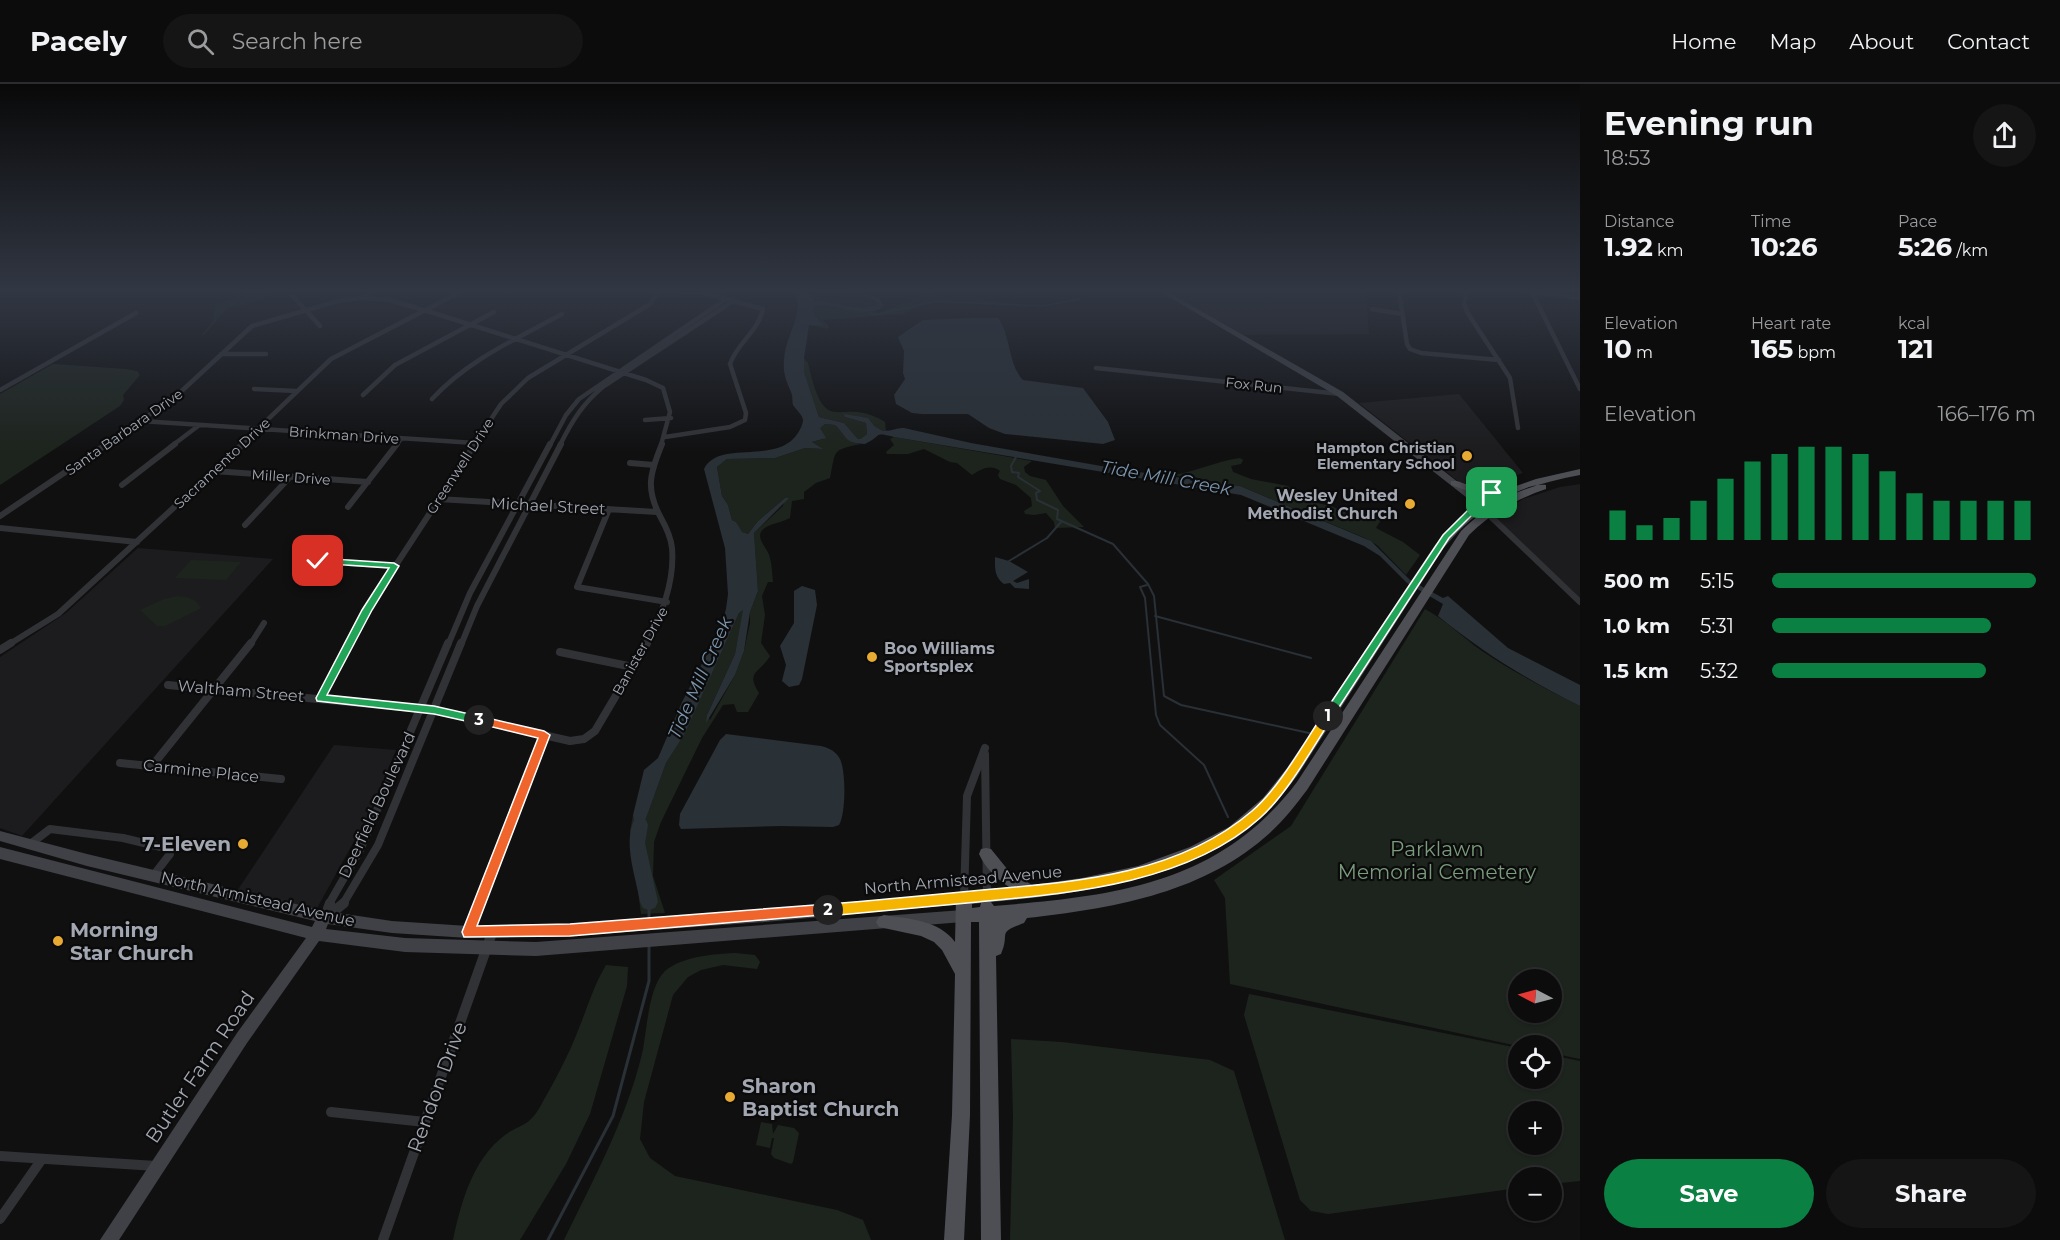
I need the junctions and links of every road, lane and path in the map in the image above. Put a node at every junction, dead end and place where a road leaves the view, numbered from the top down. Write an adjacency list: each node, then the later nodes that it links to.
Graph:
1 (80, 345): 24 (street)
2 (231, 345): 15 (street, Santa Barbara Drive)
3 (355, 345): 25 (street, Sacramento Drive)
4 (432, 345): 27 (street)
5 (506, 345): 28 (street)
6 (535, 345): 17 (street)
7 (582, 345): 17 (street, Greenwell Drive)
8 (658, 345): 20 (street, Deerfield Boulevard)
9 (665, 345): 21 (street, Deerfield Boulevard)
10 (741, 345): 35 (street)
11 (1255, 345): 26 (main road)
12 (1409, 345): 18 (street)
13 (1489, 345): 18 (street)
14 (1558, 345): 22 (street)
15 (221, 354): 16 (street); 31 (street, Santa Barbara Drive)
16 (266, 354)
17 (566, 355): 20 (street); 37 (street, Greenwell Drive)
18 (1499, 360): 33 (street)
19 (1096, 368): 26 (street, Fox Run)
20 (617, 371): 21 (street); 49 (street, Deerfield Boulevard)
21 (624, 373): 29 (street); 50 (street, Deerfield Boulevard)
22 (1580, 388)
23 (254, 389): 25 (street)
24 (0, 390)
25 (296, 392): 34 (street, Sacramento Drive)
26 (1340, 394): 45 (main road)
27 (363, 395)
28 (432, 399)
29 (671, 418): 30 (street); 35 (street, Banister Drive)
30 (645, 420)
31 (141, 421): 32 (street, Brinkman Drive); 55 (street, Santa Barbara Drive)
32 (199, 425): 34 (street, Brinkman Drive); 46 (street)
33 (1518, 428)
34 (259, 429): 36 (street, Brinkman Drive); 40 (street, Sacramento Drive)
35 (665, 437): 39 (street, Banister Drive)
36 (401, 439): 37 (street, Brinkman Drive); 44 (street)
37 (475, 443): 48 (street, Greenwell Drive)
38 (630, 463): 39 (street)
39 (654, 465): 54 (street, Banister Drive)
40 (213, 471): 42 (street, Miller Drive); 58 (street, Sacramento Drive)
41 (1580, 472): 47 (main road, North Armistead Avenue)
42 (290, 477): 44 (street, Miller Drive); 56 (street)
43 (1580, 479): 53 (main road, North Armistead Avenue)
44 (368, 482): 51 (street)
45 (1454, 483): 47 (main road); 53 (main road)
46 (123, 485)
47 (1504, 492): 53 (main road, North Armistead Avenue)
48 (438, 499): 49 (street, Michael Street); 60 (street, Greenwell Drive)
49 (518, 504): 50 (street, Michael Street); 71 (street, Deerfield Boulevard)
50 (530, 504): 52 (street, Michael Street); 72 (street, Deerfield Boulevard)
51 (348, 507)
52 (609, 509): 54 (street, Michael Street); 62 (street)
53 (1484, 509): 61 (main road, North Armistead Avenue); 63 (street)
54 (657, 512): 62 (street, Banister Drive)
55 (0, 516)
56 (245, 525)
57 (0, 528): 58 (street)
58 (137, 542): 65 (street, Sacramento Drive)
59 (318, 561): 60 (street)
60 (394, 566): 70 (street, Greenwell Drive)
61 (1420, 589): 83 (main road, North Armistead Avenue); 86 (main road, North Armistead Avenue)
62 (667, 602): 67 (street, Banister Drive)
63 (1580, 602)
64 (264, 623): 69 (street)
65 (0, 650)
66 (560, 652): 67 (street)
67 (633, 667): 73 (street, Banister Drive)
68 (168, 685): 69 (street, Waltham Street)
69 (216, 689): 70 (street, Waltham Street); 76 (street)
70 (321, 698): 71 (street, Waltham Street)
71 (421, 708): 72 (street, Waltham Street); 89 (street, Deerfield Boulevard)
72 (434, 710): 74 (street, Waltham Street); 89 (street, Deerfield Boulevard)
73 (595, 731): 74 (street, Waltham Street)
74 (544, 735): 91 (street)
75 (120, 763): 76 (street, Carmine Place)
76 (152, 766): 77 (street, Carmine Place)
77 (281, 779)
78 (0, 836): 79 (main road, North Armistead Avenue)
79 (29, 845): 82 (main road, North Armistead Avenue); 82 (street)
80 (0, 854): 92 (main road, North Armistead Avenue)
81 (986, 854): 83 (main road); 84 (street); 85 (street)
82 (153, 876): 89 (main road, North Armistead Avenue)
83 (1030, 892): 84 (main road, North Armistead Avenue)
84 (987, 896): 85 (main road, North Armistead Avenue); 87 (main road)
85 (964, 898): 88 (main road); 93 (main road, North Armistead Avenue)
86 (1050, 909): 87 (main road, North Armistead Avenue); 97 (main road)
87 (988, 914): 88 (main road, North Armistead Avenue); 97 (main road)
88 (963, 916): 90 (main road, North Armistead Avenue); 96 (main road)
89 (326, 917): 91 (main road, North Armistead Avenue); 92 (main road, Butler Farm Road)
90 (884, 922): 95 (main road, North Armistead Avenue); 96 (main road)
91 (468, 932): 93 (main road, North Armistead Avenue); 94 (street)
92 (316, 933): 94 (main road, North Armistead Avenue); 102 (main road, Butler Farm Road)
93 (492, 933): 95 (street, Rendon Drive)
94 (463, 948): 95 (main road, North Armistead Avenue)
95 (486, 949): 99 (street, Rendon Drive)
96 (963, 978): 106 (main road)
97 (991, 1085): 107 (main road)
98 (331, 1112): 99 (street)
99 (425, 1122): 105 (street, Rendon Drive)
100 (0, 1156): 101 (street)
101 (42, 1159): 102 (street); 103 (street)
102 (159, 1166): 104 (main road, Butler Farm Road)
103 (0, 1219)
104 (109, 1240)
105 (383, 1240)
106 (954, 1240)
107 (992, 1240)

